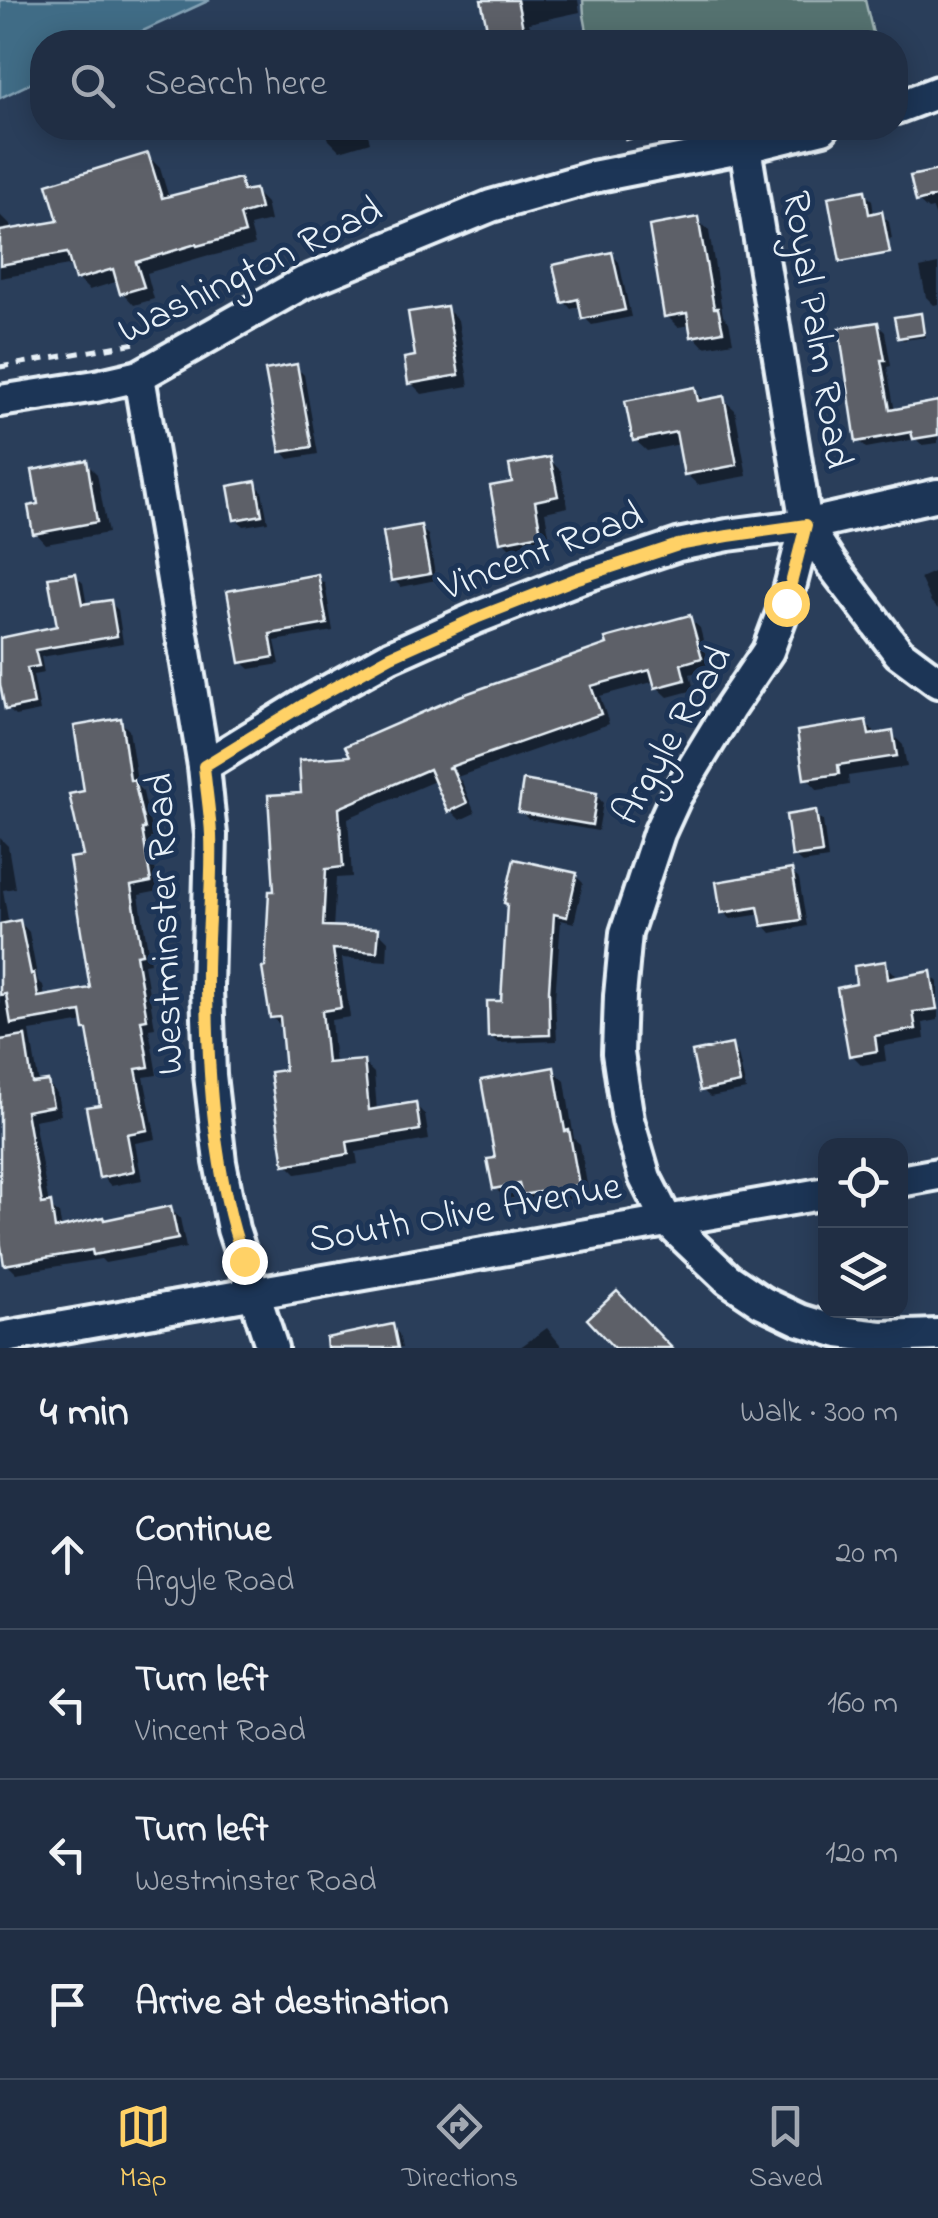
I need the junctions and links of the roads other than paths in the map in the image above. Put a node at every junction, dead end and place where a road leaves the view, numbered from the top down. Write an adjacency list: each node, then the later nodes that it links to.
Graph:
1 (938, 92): 2 (street)
2 (908, 103)
3 (774, 140): 4 (street, Washington Road)
4 (745, 147): 5 (street, Washington Road); 8 (street, Royal Palm Road)
5 (139, 376): 6 (street, Washington Road); 10 (street, Westminster Road)
6 (0, 402)
7 (938, 496): 8 (street, Vincent Road)
8 (806, 525): 9 (street); 10 (street, Vincent Road); 14 (street, Argyle Road)
9 (938, 682)
10 (204, 766): 15 (street, Westminster Road)
11 (938, 1174): 12 (street)
12 (908, 1179)
13 (818, 1195): 14 (street, South Olive Avenue)
14 (666, 1220): 15 (street, South Olive Avenue); 16 (street)
15 (254, 1292): 17 (street, South Olive Avenue); 18 (street, Westminster Road)
16 (938, 1335)
17 (0, 1338)
18 (272, 1348)

